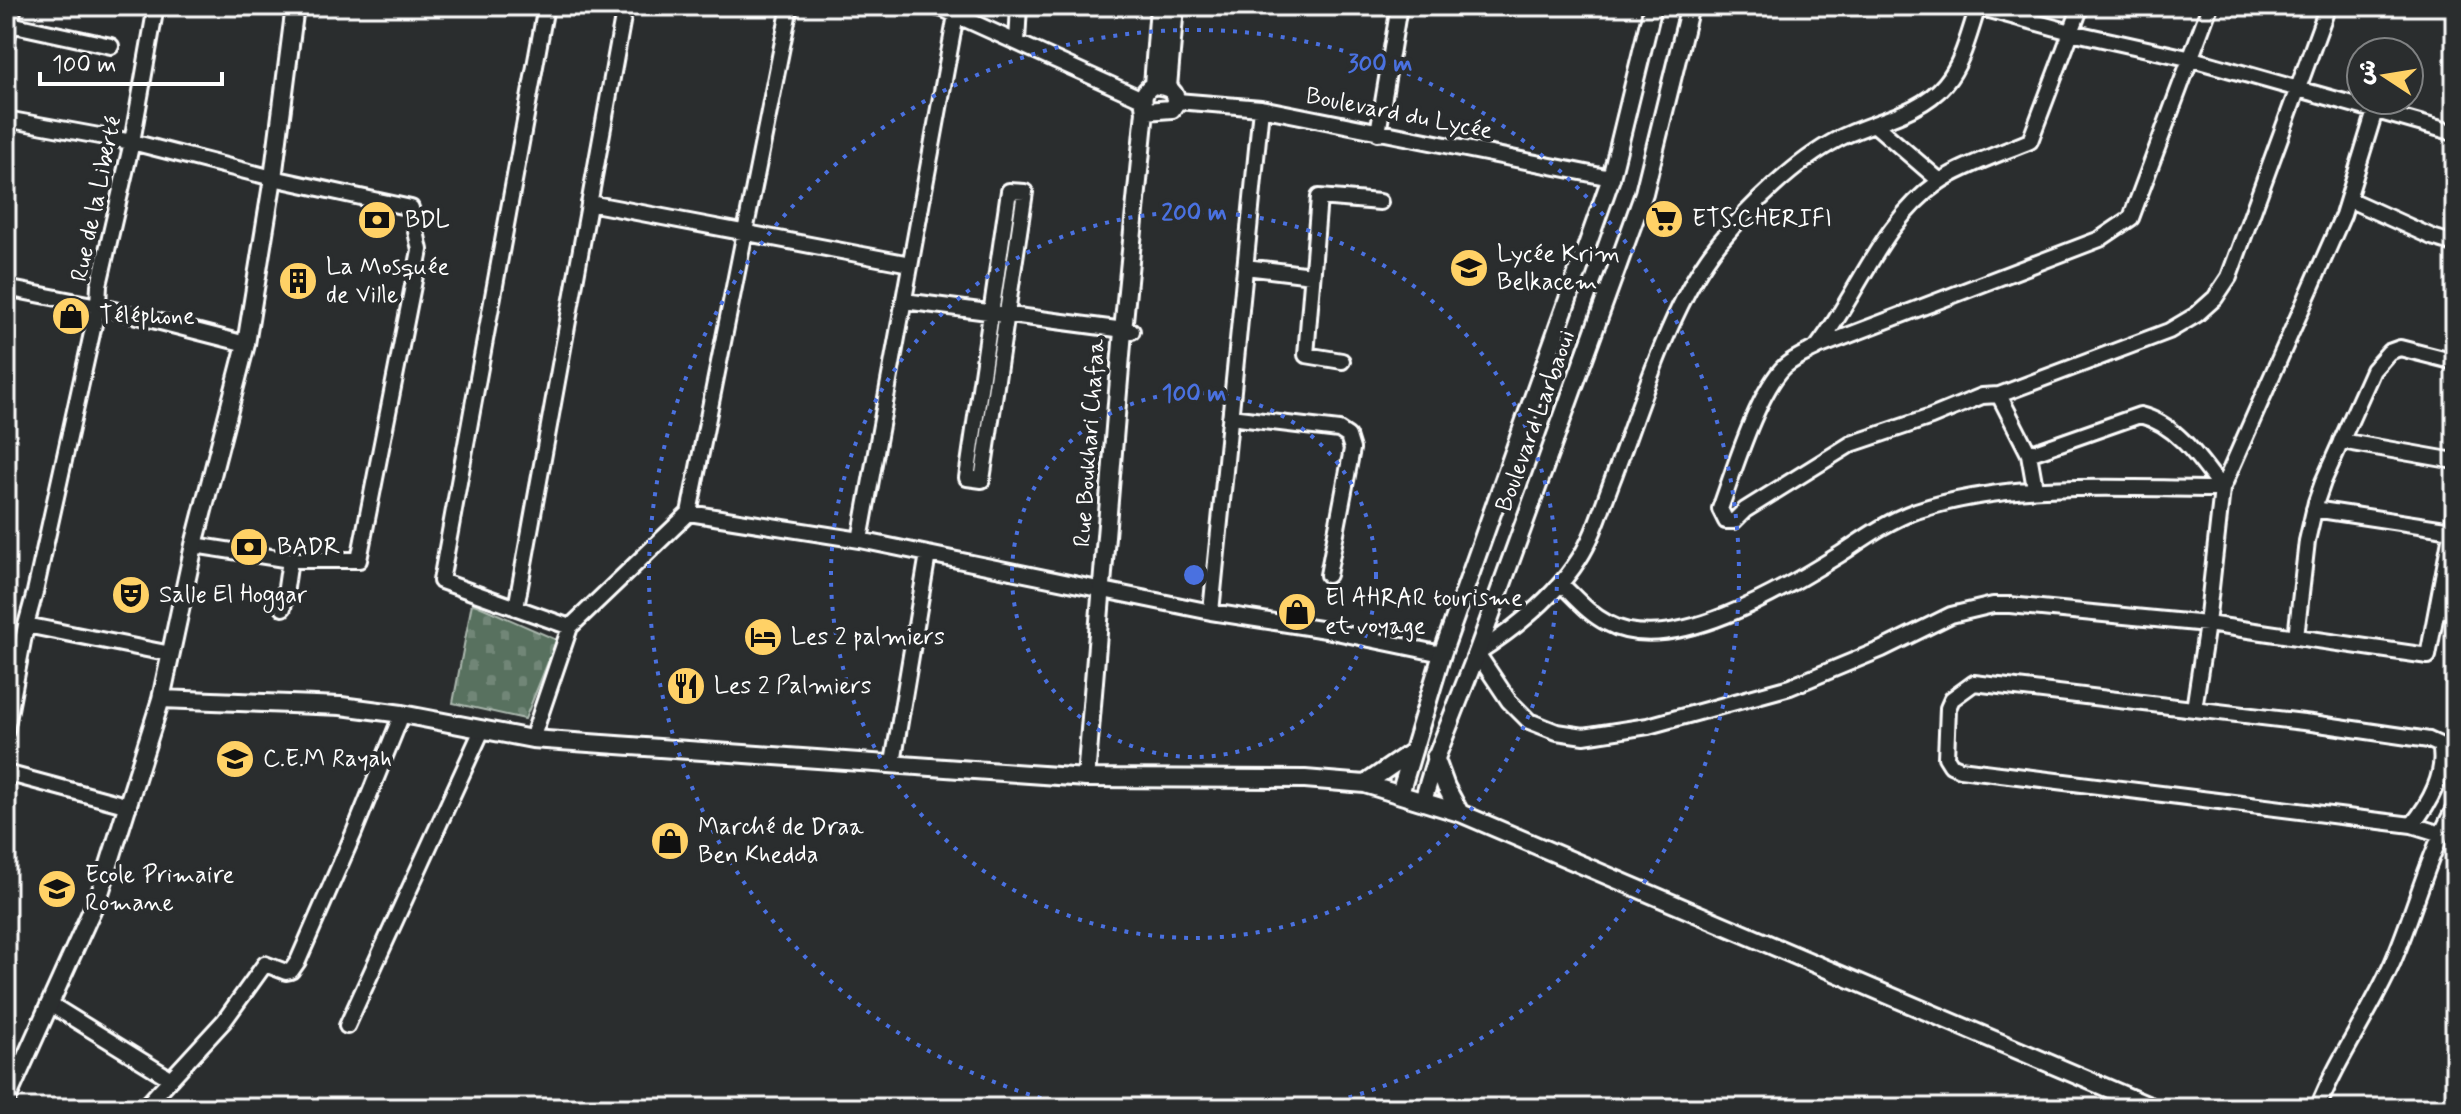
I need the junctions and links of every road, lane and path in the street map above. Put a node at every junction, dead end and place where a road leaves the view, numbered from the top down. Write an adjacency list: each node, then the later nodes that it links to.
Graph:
1 (14, 6): 20 (street)
2 (156, 6): 36 (street, Rue de la Liberté)
3 (295, 6): 37 (main road)
4 (546, 6): 78 (street)
5 (625, 6): 42 (street)
6 (790, 6): 43 (street)
7 (931, 6): 19 (street, Boulevard du Lycée)
8 (1019, 6): 22 (street)
9 (1159, 6): 27 (main road, Rue Boukhari Chafaa)
10 (1175, 6): 27 (main road, Rue Boukhari Chafaa)
11 (1399, 6): 34 (street)
12 (1653, 6): 38 (main road, Boulevard Larbaoui)
13 (1690, 6): 87 (main road, Boulevard Larbaoui)
14 (1977, 6): 18 (street); 33 (street)
15 (2081, 6): 21 (street)
16 (2210, 6): 25 (street)
17 (2328, 6): 26 (street)
18 (2020, 12): 21 (street)
19 (956, 15): 22 (street, Boulevard du Lycée); 45 (street)
20 (10, 24): 23 (street); 24 (street)
21 (2071, 32): 25 (street); 39 (street)
22 (1017, 42): 27 (street, Boulevard du Lycée)
23 (6, 43)
24 (111, 46)
25 (2192, 59): 26 (street); 55 (street)
26 (2299, 88): 28 (street); 58 (street)
27 (1156, 99): 29 (street, Boulevard du Lycée); 53 (main road, Rue Boukhari Chafaa)
28 (2345, 102)
29 (1261, 108): 34 (street, Boulevard du Lycée); 46 (street)
30 (2373, 116): 40 (street)
31 (2393, 116): 35 (street)
32 (6, 119): 36 (street)
33 (1874, 124): 39 (street); 75 (street)
34 (1378, 133): 38 (street, Boulevard du Lycée)
35 (2455, 133)
36 (132, 142): 37 (street); 50 (street, Rue de la Liberté)
37 (273, 178): 54 (main road); 72 (street)
38 (1611, 178): 89 (main road, Boulevard Larbaoui)
39 (1940, 181): 55 (street)
40 (2348, 199): 44 (street); 64 (street)
41 (1380, 202): 47 (street)
42 (589, 203): 43 (street); 78 (street)
43 (745, 233): 45 (street); 66 (street)
44 (2455, 244)
45 (910, 264): 49 (street)
46 (1245, 267): 47 (street); 59 (street)
47 (1312, 275): 56 (street)
48 (6, 288): 50 (street, Rue de la Liberté)
49 (904, 301): 51 (street); 69 (street)
50 (98, 306): 54 (street, Rue de la Liberté); 83 (street, Rue de la Liberté)
51 (991, 313): 52 (street); 52 (street); 52 (street)
52 (1007, 315): 53 (street)
53 (1127, 331): 76 (main road, Rue Boukhari Chafaa)
54 (246, 344): 70 (main road)
55 (1818, 347): 58 (street)
56 (1342, 361)
57 (2455, 362): 60 (street)
58 (1999, 395): 61 (street)
59 (1230, 417): 74 (street); 80 (street)
60 (2341, 441): 62 (street); 65 (street)
61 (2029, 454): 63 (street); 64 (street)
62 (2455, 461)
63 (2035, 488): 64 (street); 75 (street)
64 (2222, 489): 82 (street)
65 (2314, 509): 68 (street); 85 (street)
66 (689, 513): 69 (street); 84 (street)
67 (2455, 513): 68 (street)
68 (2452, 530): 73 (street)
69 (860, 540): 71 (street)
70 (194, 545): 72 (street); 88 (main road)
71 (928, 554): 76 (street); 99 (street)
72 (290, 560): 77 (street)
73 (2450, 571): 79 (street)
74 (1328, 575)
75 (1561, 584): 86 (street)
76 (1108, 591): 80 (street); 101 (main road, Rue Boukhari Chafaa)
77 (283, 608)
78 (516, 608): 84 (street)
79 (2438, 609): 81 (street); 85 (street)
80 (1211, 612): 89 (street)
81 (2455, 612)
82 (2207, 624): 85 (street); 90 (street); 92 (street)
83 (26, 625): 88 (street); 95 (street, Rue de la Liberté)
84 (570, 627): 96 (street)
85 (2296, 637)
86 (1499, 639): 87 (street); 90 (street)
87 (1477, 653): 90 (street); 98 (main road, Boulevard Larbaoui)
88 (171, 654): 91 (main road)
89 (1442, 654): 97 (main road, Boulevard Larbaoui)
90 (1490, 670)
91 (161, 699): 93 (main road); 105 (main road)
92 (2194, 709): 108 (street); 108 (street)
93 (402, 714): 94 (main road); 112 (street)
94 (482, 730): 96 (main road); 111 (street)
95 (6, 731)
96 (532, 739): 99 (main road)
97 (1413, 751): 98 (main road); 102 (main road); 103 (main road, Boulevard Larbaoui)
98 (1436, 758): 104 (main road, Boulevard Larbaoui); 107 (main road)
99 (893, 763): 101 (main road)
100 (6, 773): 105 (street)
101 (1090, 778): 102 (main road)
102 (1365, 784): 103 (main road)
103 (1400, 794): 104 (main road)
104 (1423, 801): 107 (main road)
105 (129, 806): 110 (main road)
106 (2455, 807): 109 (street)
107 (1460, 813): 115 (main road)
108 (2412, 825): 109 (street)
109 (2441, 834): 116 (street)
110 (50, 1004): 112 (street); 113 (main road)
111 (347, 1026)
112 (171, 1079): 114 (street)
113 (6, 1101)
114 (144, 1108)
115 (2154, 1108)
116 (2318, 1108)

